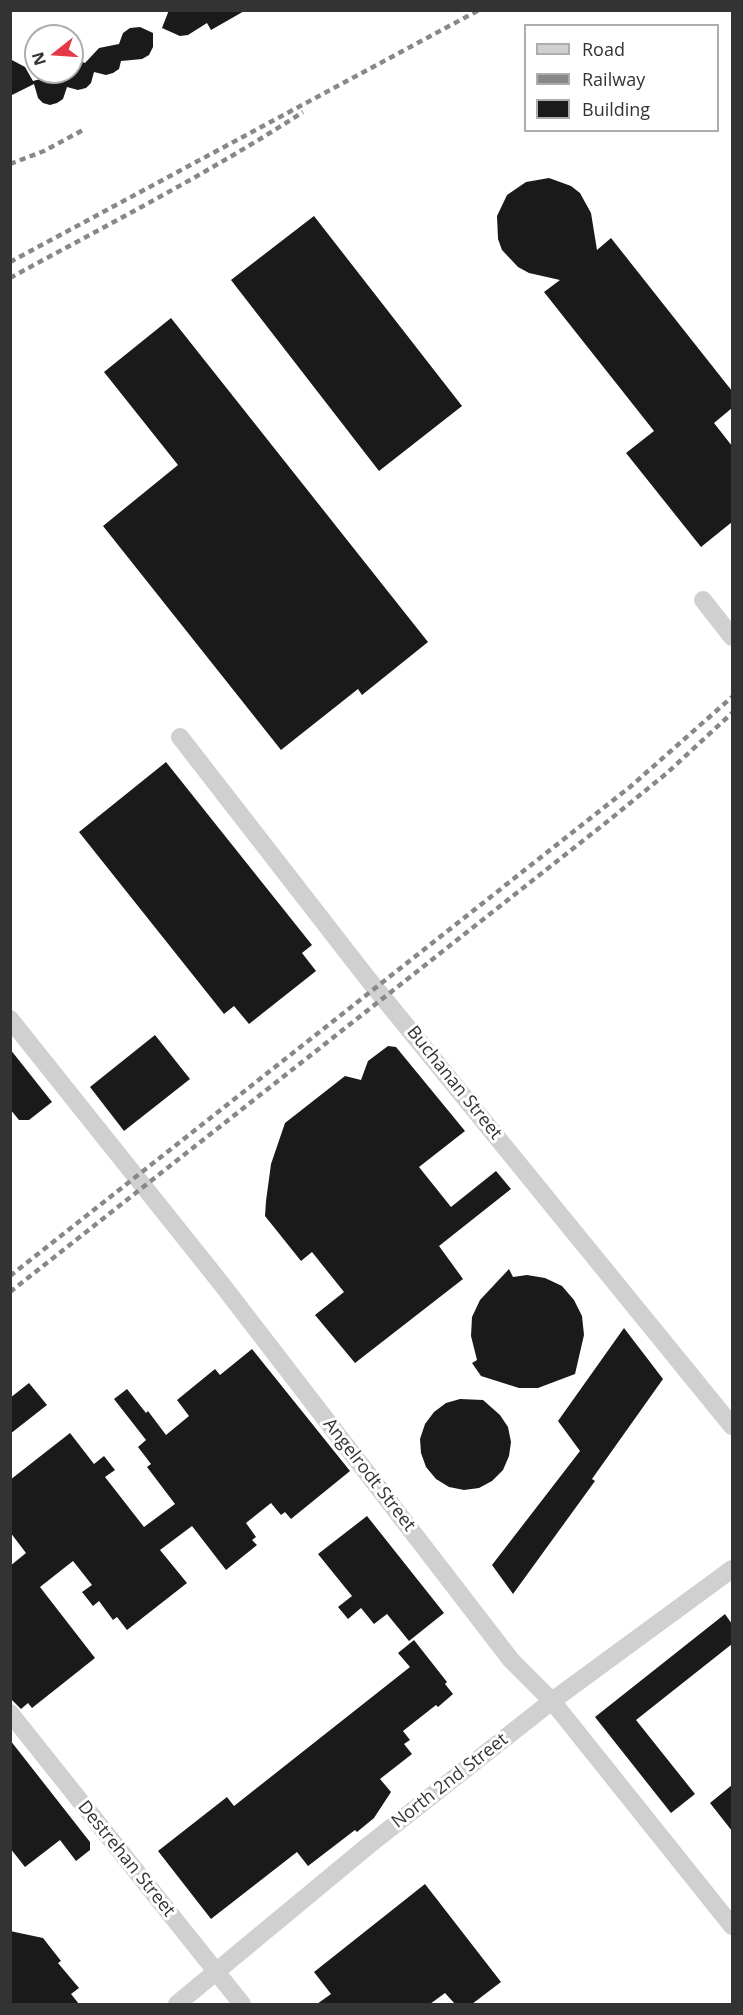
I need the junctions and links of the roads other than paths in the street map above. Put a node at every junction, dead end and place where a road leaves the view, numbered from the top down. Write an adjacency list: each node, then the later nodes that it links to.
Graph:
1 (703, 600): 2 (street)
2 (732, 638)
3 (180, 736): 5 (street, Buchanan Street)
4 (10, 1019): 7 (street, Angelrodt Street)
5 (732, 1426)
6 (732, 1569): 7 (street, North 2nd Street)
7 (552, 1701): 9 (street, Angelrodt Street); 10 (street, North 2nd Street)
8 (10, 1713): 10 (street, Destrehan Street)
9 (732, 1926)
10 (216, 1972): 11 (street, North 2nd Street); 12 (street, Destrehan Street)
11 (177, 2004)
12 (242, 2004)

